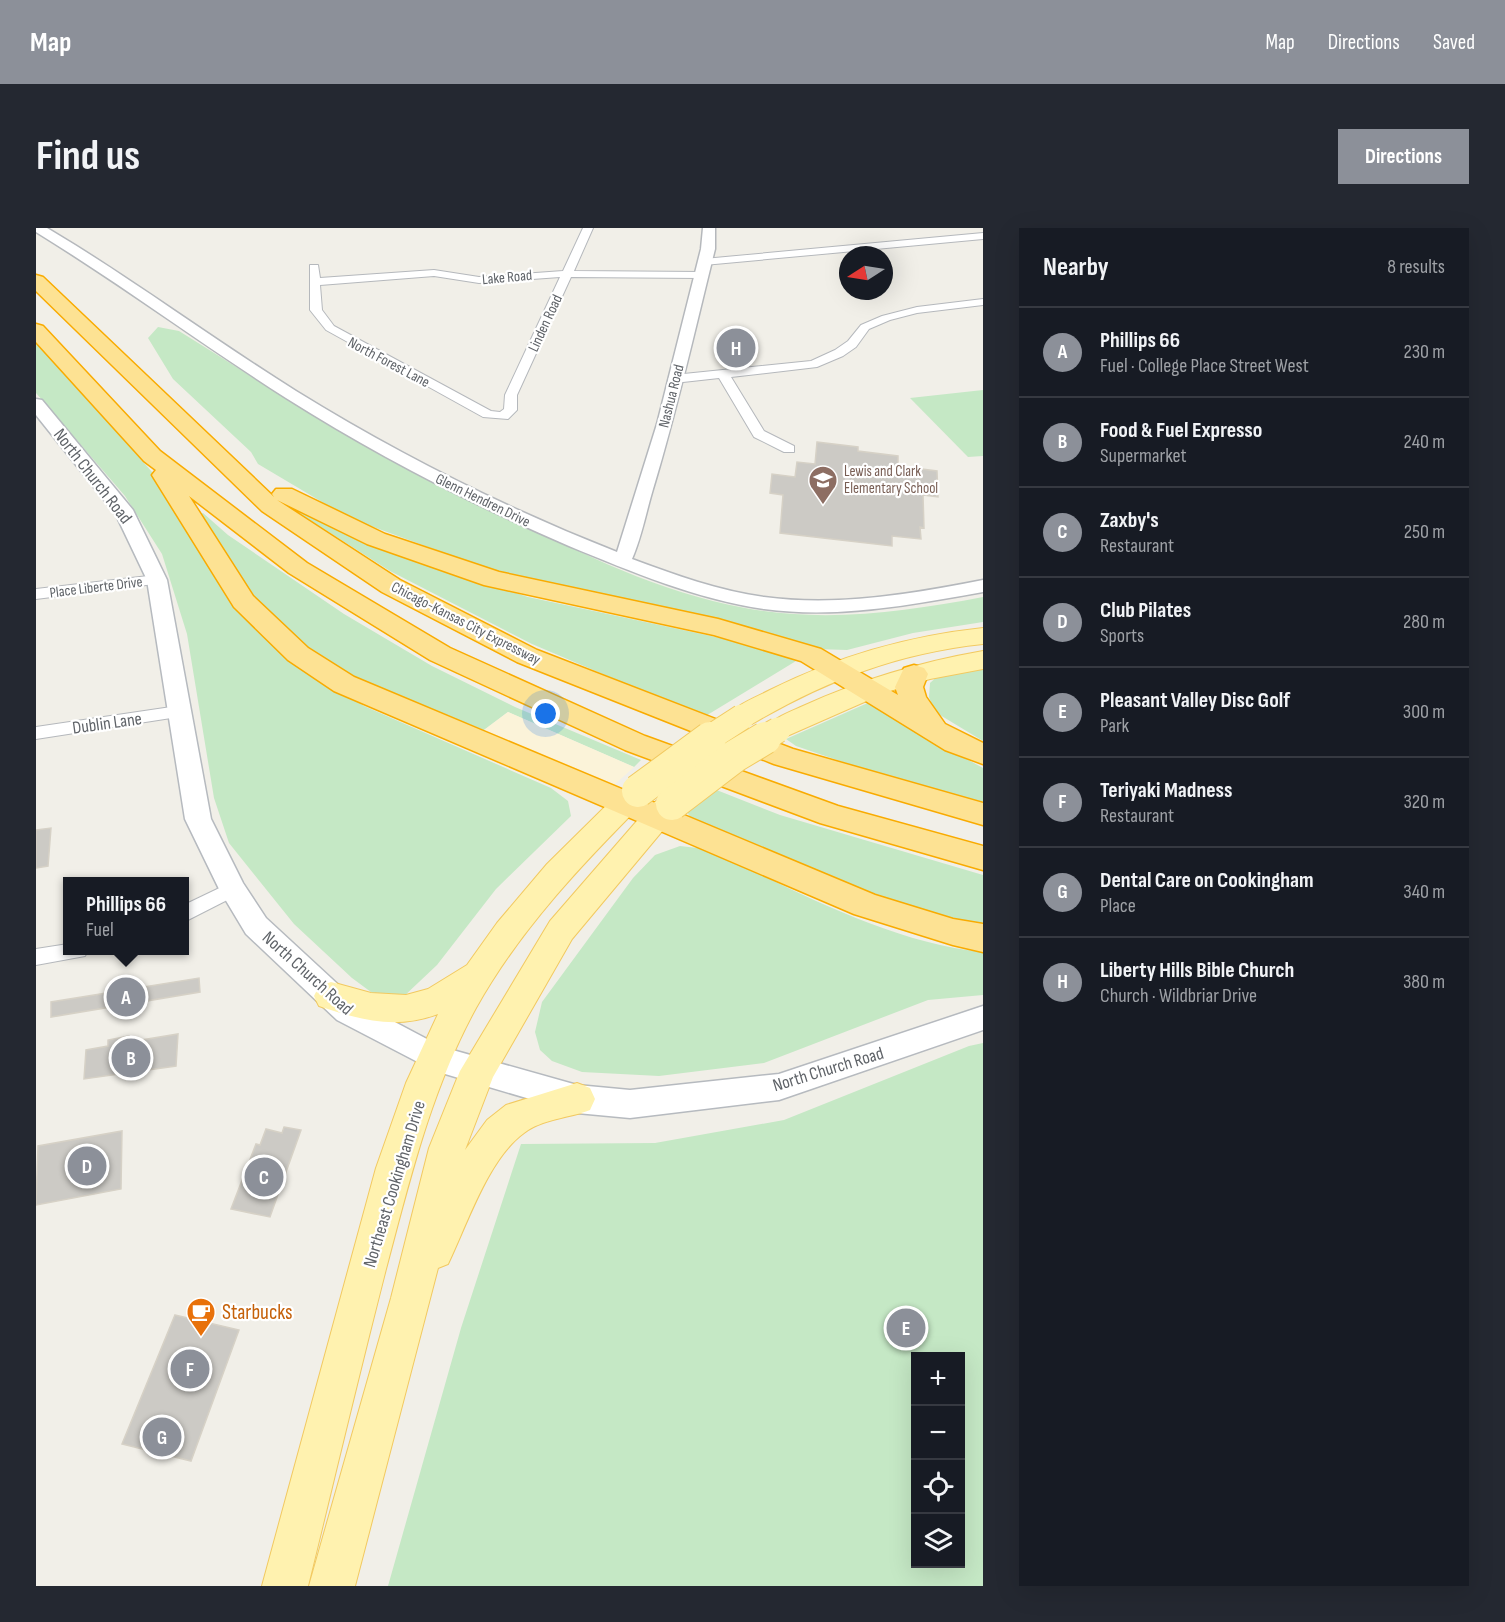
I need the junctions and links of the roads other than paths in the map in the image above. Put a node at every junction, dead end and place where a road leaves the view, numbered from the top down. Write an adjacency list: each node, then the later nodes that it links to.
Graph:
1 (38, 228): 19 (street, Glenn Hendren Drive)
2 (710, 228): 6 (street, Nashua Road)
3 (587, 230): 7 (street, Linden Road)
4 (983, 236): 6 (street, Lake Road)
5 (314, 267): 9 (street, North Forest Lane)
6 (702, 269): 7 (street, Lake Road); 13 (street, Nashua Road)
7 (566, 276): 9 (street, Lake Road); 15 (street, Linden Road)
8 (36, 280): 16 (highway, Chicago-Kansas City Expressway)
9 (315, 282): 15 (street, North Forest Lane)
10 (982, 303): 12 (street)
11 (36, 330): 18 (highway, Chicago-Kansas City Expressway)
12 (723, 374): 13 (street); 17 (street)
13 (674, 379): 19 (street, Nashua Road)
14 (36, 404): 20 (main road, North Church Road)
15 (509, 414)
16 (211, 449): 25 (highway); 34 (highway, Chicago-Kansas City Expressway)
17 (789, 449)
18 (152, 456): 32 (highway); 35 (highway, Chicago-Kansas City Expressway)
19 (622, 561): 21 (street, Glenn Hendren Drive)
20 (157, 580): 22 (street, Place Liberte Drive); 28 (main road, North Church Road)
21 (983, 586)
22 (36, 594)
23 (983, 636): 25 (main road, Northeast Cookingham Drive)
24 (983, 660): 26 (main road)
25 (837, 669): 27 (highway); 32 (main road, Northeast Cookingham Drive, bridge)
26 (914, 674): 27 (main road); 30 (highway)
27 (869, 690): 30 (highway); 33 (main road, bridge)
28 (178, 712): 29 (street, Dublin Lane); 36 (main road, North Church Road)
29 (36, 733)
30 (938, 733): 31 (highway)
31 (983, 754)
32 (632, 797): 33 (highway); 41 (main road, Northeast Cookingham Drive)
33 (665, 810): 38 (highway); 45 (main road)
34 (983, 814)
35 (983, 858)
36 (232, 889): 37 (street); 42 (main road, North Church Road)
37 (189, 911)
38 (983, 938)
39 (63, 953): 40 (street)
40 (36, 957)
41 (483, 970): 42 (main road); 44 (main road, Northeast Cookingham Drive)
42 (331, 996): 44 (main road, North Church Road)
43 (983, 1018): 46 (main road, North Church Road)
44 (435, 1058): 45 (main road, North Church Road); 48 (main road, Northeast Cookingham Drive)
45 (477, 1071): 46 (main road, North Church Road); 47 (main road)
46 (577, 1099): 47 (main road)
47 (411, 1298): 49 (main road)
48 (285, 1586)
49 (332, 1586)

